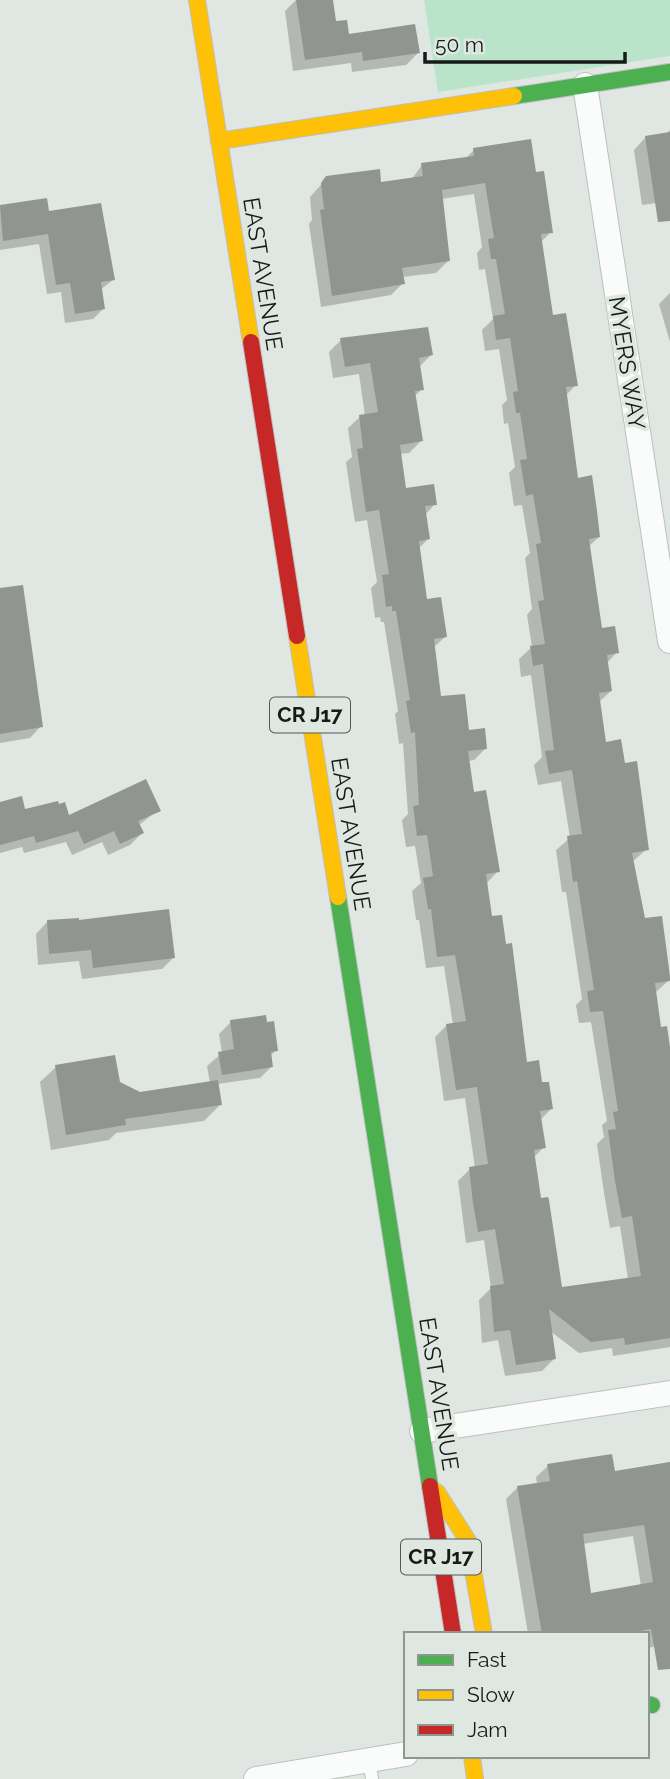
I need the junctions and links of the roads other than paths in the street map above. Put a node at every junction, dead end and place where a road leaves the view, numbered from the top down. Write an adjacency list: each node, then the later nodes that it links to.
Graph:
1 (197, 0): 4 (main road, EAST AVENUE / CR J17)
2 (670, 72): 3 (main road)
3 (585, 85): 4 (main road); 5 (street, MYERS WAY)
4 (219, 141): 7 (main road, EAST AVENUE / CR J17)
5 (670, 641)
6 (670, 1393): 7 (street)
7 (422, 1431): 8 (main road, EAST AVENUE / CR J17)
8 (430, 1480): 9 (main road, EAST AVENUE / CR J17); 10 (main road)
9 (453, 1632)
10 (484, 1632)
11 (670, 1702): 12 (main road)
12 (649, 1705)
13 (404, 1755): 15 (street)
14 (472, 1758): 17 (main road)
15 (370, 1770): 16 (street)
16 (256, 1779)
17 (475, 1779)

